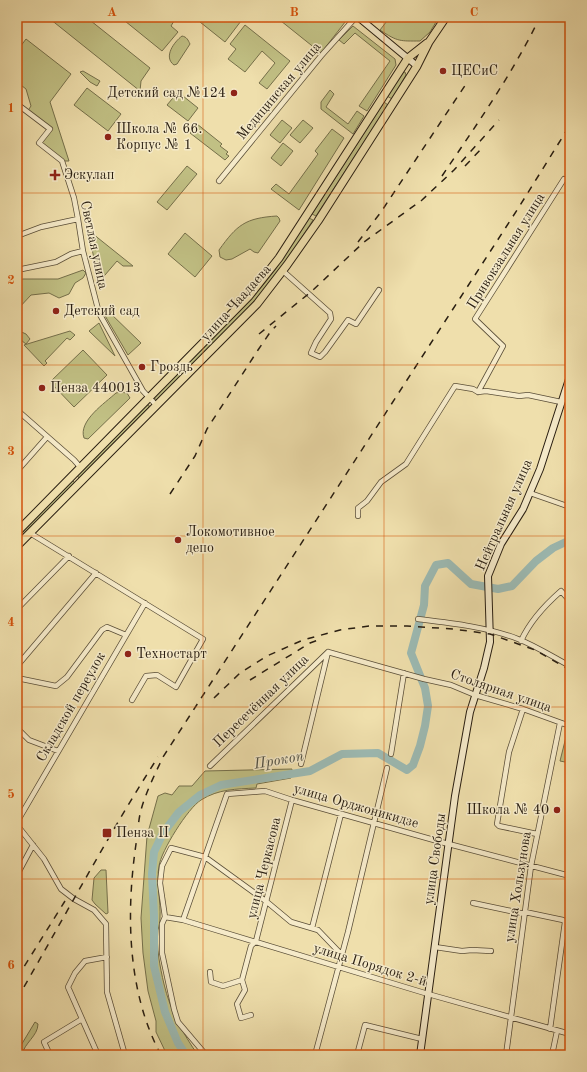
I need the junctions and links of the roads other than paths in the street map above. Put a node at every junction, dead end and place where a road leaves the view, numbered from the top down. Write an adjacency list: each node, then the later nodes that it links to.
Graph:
1 (357, 17): 4 (main road); 8 (street, Медицинская улица)
2 (446, 17): 3 (main road, улица Чаадаева)
3 (429, 42): 4 (main road, улица Чаадаева); 5 (main road, улица Чаадаева)
4 (408, 58): 5 (main road); 17 (main road, улица Чаадаева)
5 (417, 66): 13 (main road, улица Чаадаева)
6 (17, 104): 9 (street, Светлая улица)
7 (564, 179): 16 (street, Привокзальная улица)
8 (219, 181)
9 (78, 219): 10 (street); 11 (street, Светлая улица)
10 (17, 236)
11 (83, 251): 12 (street); 17 (street, Светлая улица)
12 (17, 270)
13 (283, 271): 14 (street); 19 (main road, улица Чаадаева)
14 (379, 290)
15 (570, 376): 18 (main road, Нейтральная улица)
16 (478, 392): 18 (street); 26 (street)
17 (150, 398): 19 (street, Светлая улица); 22 (main road, улица Чаадаева)
18 (561, 402): 24 (main road, Нейтральная улица)
19 (157, 406): 28 (main road, улица Чаадаева)
20 (18, 413): 21 (street)
21 (47, 437): 22 (street); 23 (street)
22 (81, 468): 27 (main road, улица Чаадаева)
23 (17, 471)
24 (530, 493): 25 (street); 36 (main road, Нейтральная улица)
25 (570, 507)
26 (358, 516)
27 (17, 532)
28 (30, 532): 29 (main road, улица Чаадаева); 30 (street)
29 (17, 546)
30 (69, 556): 31 (street); 34 (street)
31 (96, 573): 33 (street); 40 (street)
32 (570, 601): 38 (street)
33 (144, 603): 37 (street, Складской переулок); 46 (street)
34 (17, 609)
35 (418, 619): 36 (street)
36 (490, 631): 38 (street); 42 (main road, Нейтральная улица)
37 (126, 635): 44 (street); 51 (street, Складской переулок)
38 (521, 641): 41 (street)
39 (328, 652): 43 (street); 53 (street); 54 (street, Пересечённая улица)
40 (17, 666)
41 (570, 666)
42 (484, 668): 45 (main road, улица Свободы)
43 (404, 673): 45 (street, Столярная улица); 52 (street)
44 (17, 678)
45 (475, 695): 47 (street, Столярная улица); 62 (main road, улица Свободы)
46 (132, 700)
47 (523, 709): 48 (street, Столярная улица); 60 (street)
48 (560, 723): 49 (street, Столярная улица); 60 (street, улица Хользунова)
49 (570, 726)
50 (17, 728): 51 (street)
51 (58, 751): 59 (street, Складской переулок)
52 (391, 754)
53 (301, 764)
54 (210, 766)
55 (387, 768): 58 (street)
56 (292, 800): 57 (street, улица Орджоникидзе); 63 (street, улица Орджоникидзе); 67 (street, улица Черкасова)
57 (341, 814): 58 (street, улица Орджоникидзе); 72 (street)
58 (374, 823): 62 (street, улица Орджоникидзе); 76 (street)
59 (17, 824): 61 (street)
60 (537, 834): 64 (street, улица Хользунова)
61 (33, 845): 65 (street); 77 (street)
62 (449, 845): 64 (street, улица Орджоникидзе); 74 (main road, улица Свободы)
63 (205, 857): 67 (street); 70 (street); 71 (street)
64 (531, 866): 66 (street, улица Орджоникидзе); 69 (street, улица Хользунова)
65 (17, 875)
66 (570, 876)
67 (267, 902): 72 (street); 73 (street, улица Черкасова)
68 (473, 903): 69 (street)
69 (525, 913): 83 (street, улица Хользунова); 85 (street)
70 (164, 917): 71 (street, улица Порядок 2-й); 92 (street)
71 (183, 920): 73 (street, улица Порядок 2-й)
72 (312, 928): 76 (street)
73 (256, 942): 78 (street, улица Порядок 2-й); 80 (street, улица Черкасова)
74 (435, 947): 75 (street); 81 (main road, улица Свободы)
75 (491, 951)
76 (342, 955): 78 (street)
77 (107, 957): 84 (street); 91 (street)
78 (339, 967): 81 (street, улица Порядок 2-й); 93 (street)
79 (210, 972): 80 (street)
80 (242, 980): 82 (street, улица Черкасова)
81 (428, 994): 83 (street, улица Порядок 2-й); 88 (main road, улица Свободы)
82 (251, 1015)
83 (510, 1016): 85 (street, улица Порядок 2-й); 96 (street, улица Хользунова)
84 (82, 1019): 89 (street); 90 (street)
85 (550, 1028): 86 (street, улица Порядок 2-й)
86 (558, 1031): 87 (street, улица Порядок 2-й); 97 (street)
87 (570, 1034)
88 (422, 1039): 94 (street); 95 (main road, улица Свободы)
89 (50, 1055)
90 (98, 1055)
91 (125, 1055)
92 (206, 1055)
93 (315, 1055)
94 (357, 1055)
95 (420, 1055)
96 (506, 1055)
97 (552, 1055)

